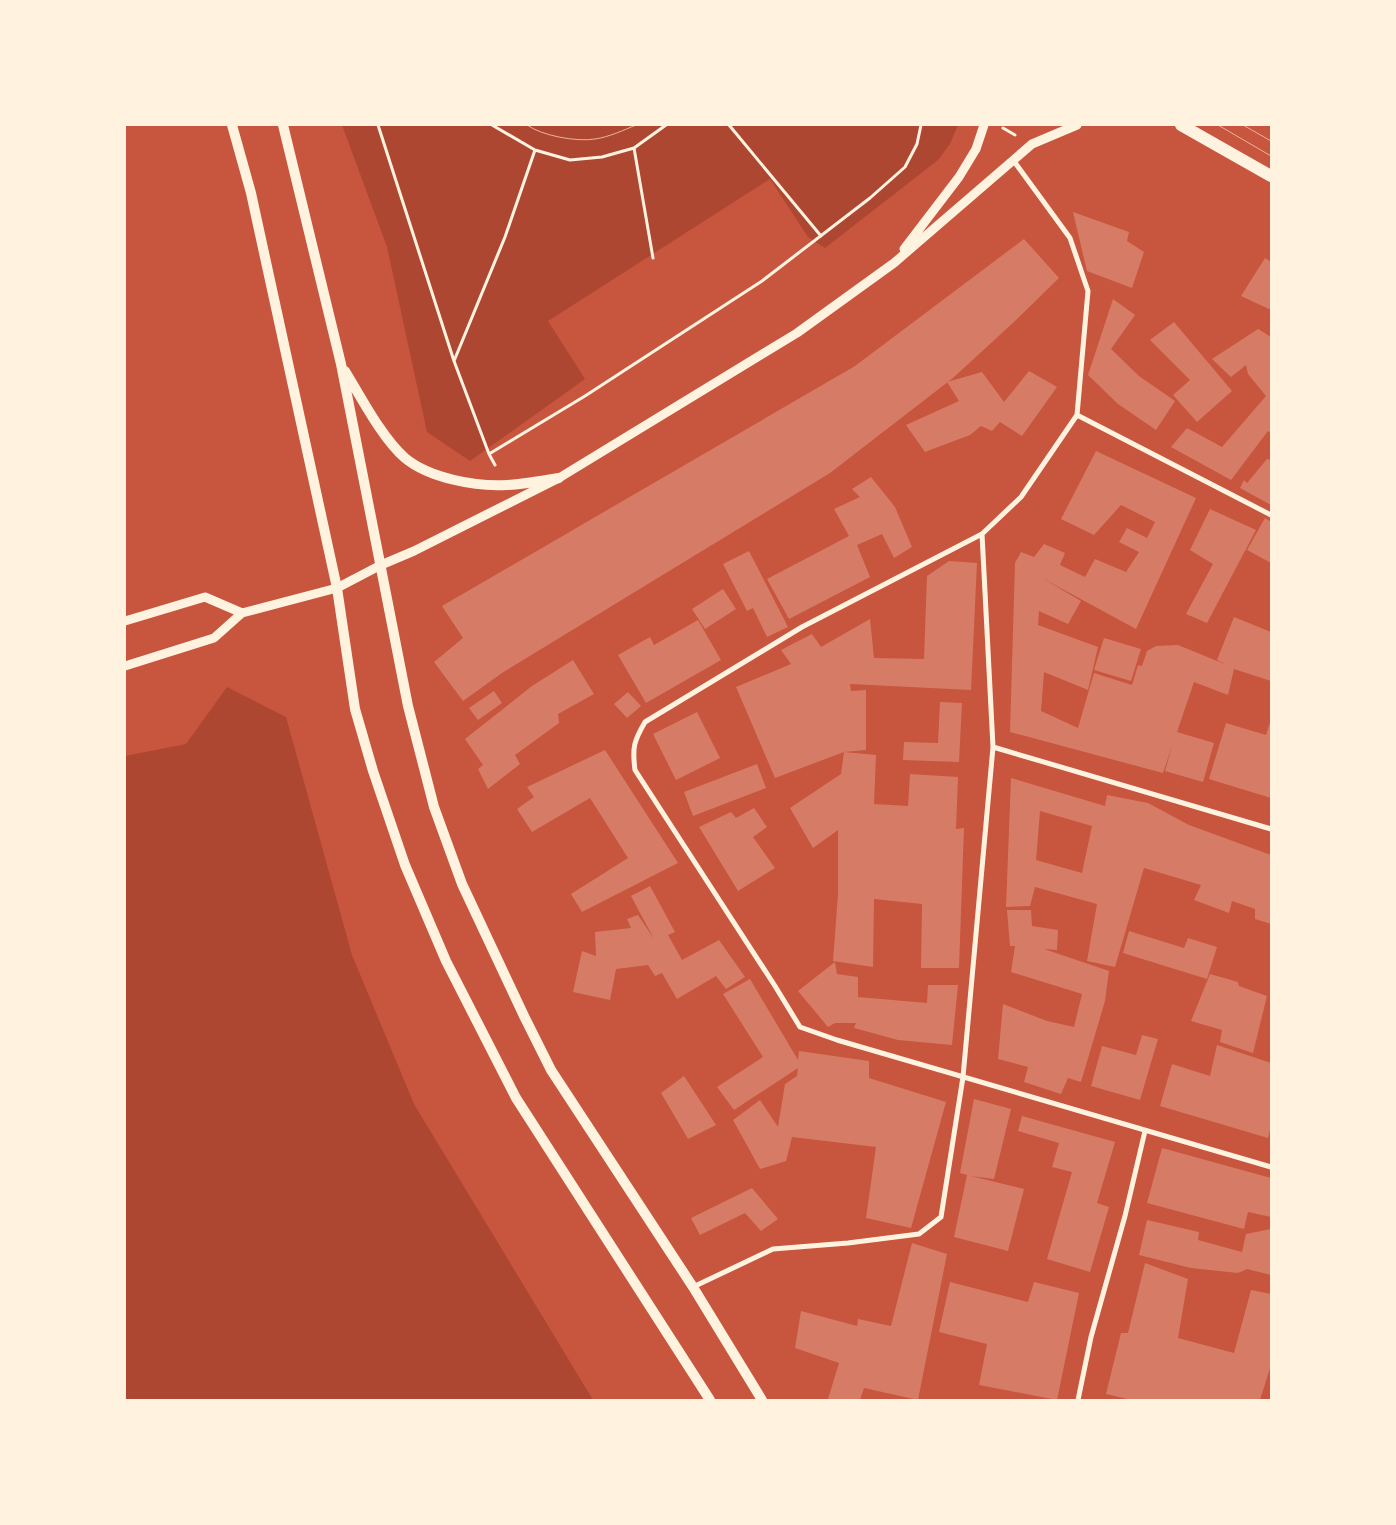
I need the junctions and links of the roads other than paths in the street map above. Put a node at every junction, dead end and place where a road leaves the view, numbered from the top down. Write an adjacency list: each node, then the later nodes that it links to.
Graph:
1 (232, 125): 15 (main road)
2 (283, 125): 9 (main road)
3 (984, 125): 8 (street)
4 (1077, 125): 6 (street)
5 (1181, 125): 7 (main road)
6 (1013, 160): 8 (street); 10 (street)
7 (1271, 176)
8 (894, 263): 11 (street)
9 (341, 364): 11 (main road); 14 (main road)
10 (1077, 415): 12 (street); 13 (street)
11 (559, 478): 14 (street)
12 (1271, 515)
13 (982, 534): 19 (street); 21 (street)
14 (381, 565): 15 (street); 24 (main road)
15 (337, 588): 16 (street); 25 (main road)
16 (242, 613): 17 (street); 18 (street)
17 (125, 621)
18 (125, 666)
19 (993, 747): 20 (street); 21 (street)
20 (1271, 829)
21 (963, 1077): 22 (street); 24 (street)
22 (1145, 1130): 23 (street); 27 (street)
23 (1271, 1167)
24 (693, 1287): 26 (main road)
25 (710, 1400)
26 (762, 1400)
27 (1078, 1400)

